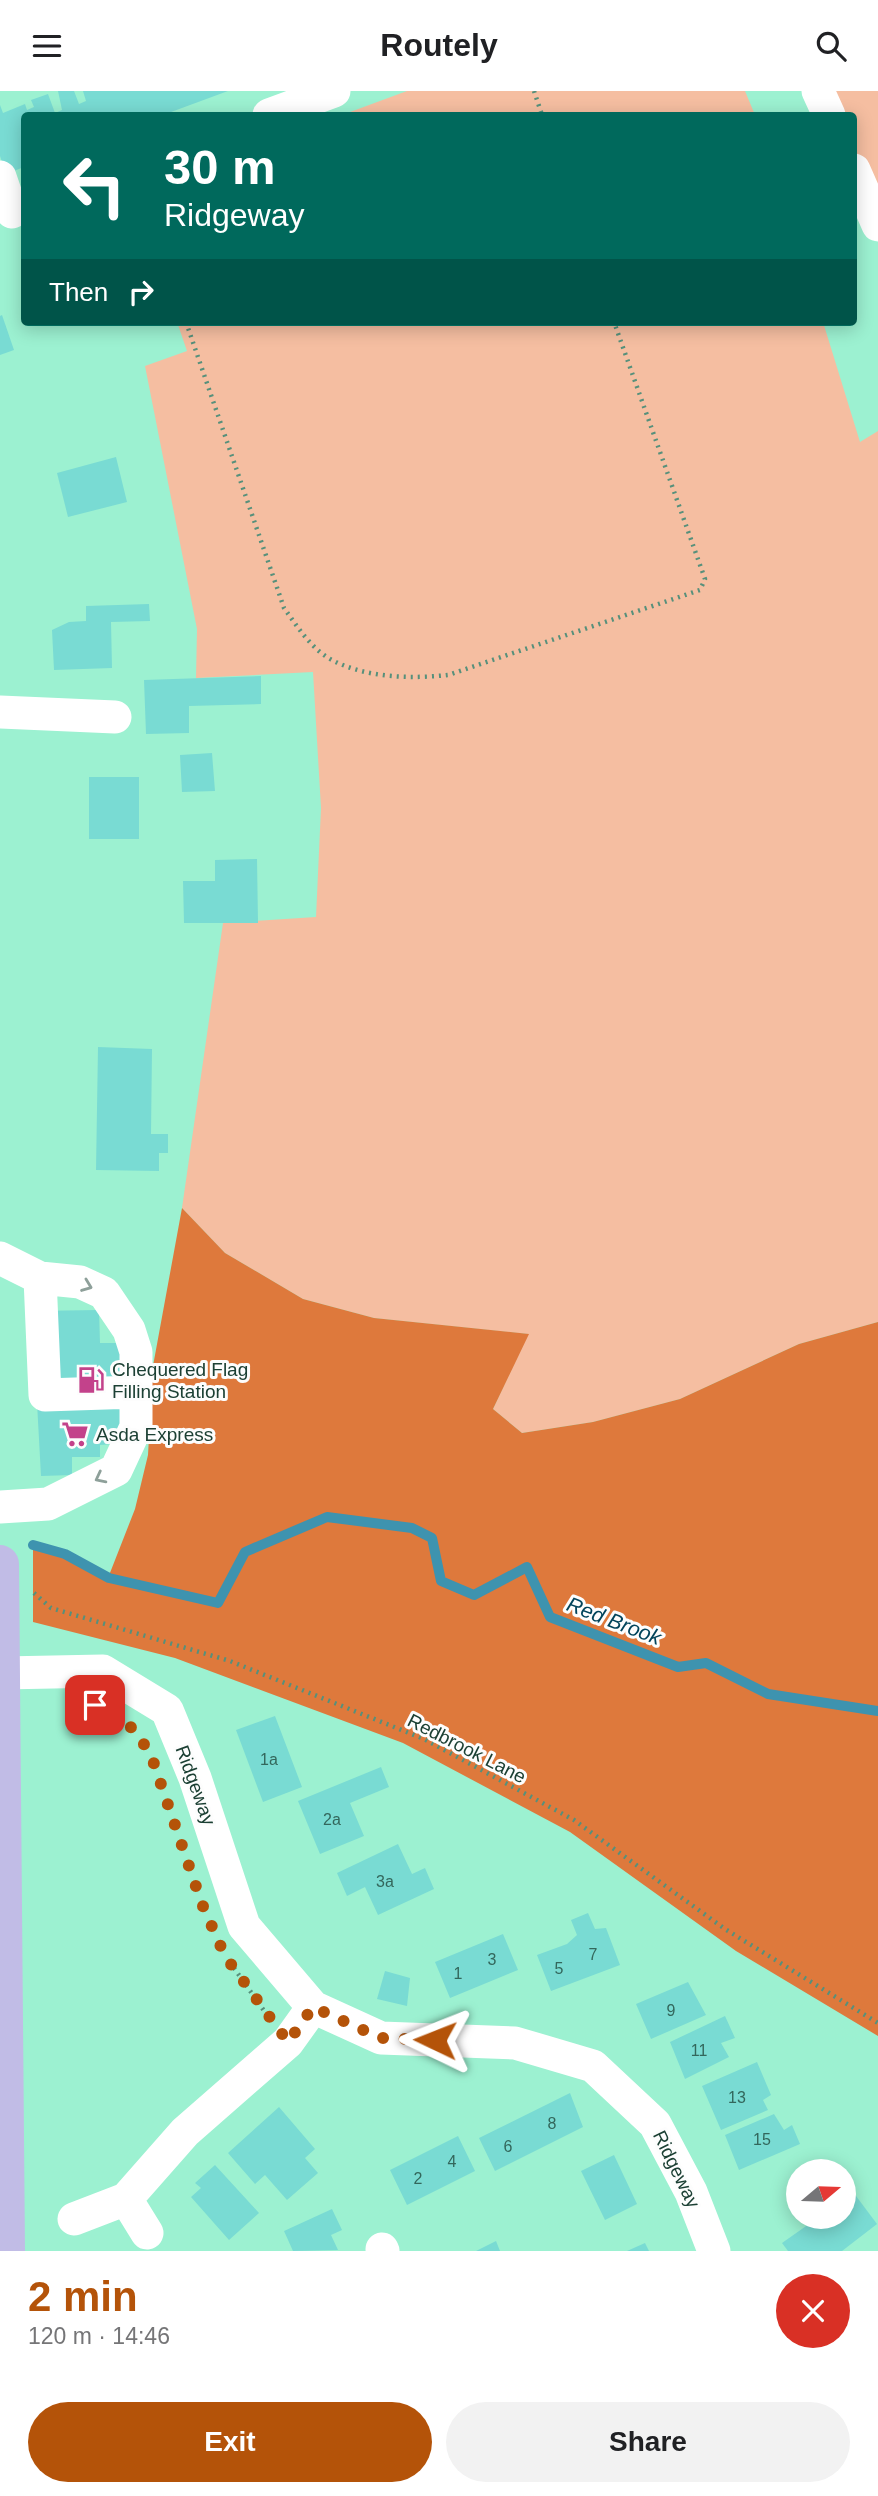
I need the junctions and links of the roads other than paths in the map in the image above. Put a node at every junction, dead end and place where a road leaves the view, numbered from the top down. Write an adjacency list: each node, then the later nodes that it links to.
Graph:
1 (818, 91): 4 (street)
2 (315, 94): 3 (street)
3 (276, 112)
4 (828, 112)
5 (0, 177): 7 (street)
6 (857, 177): 8 (street)
7 (12, 212)
8 (878, 225)
9 (0, 712): 10 (street)
10 (115, 717)
11 (0, 1258): 12 (street)
12 (40, 1278): 13 (street, one-way to 13); 13 (street)
13 (136, 1392): 14 (street, one-way to 14)
14 (0, 1507)
15 (1, 1578): 16 (main road)
16 (3, 1673): 17 (street, Ridgeway); 21 (main road)
17 (313, 2007): 18 (street); 22 (street, Ridgeway)
18 (126, 2199): 19 (street); 20 (street)
19 (74, 2219)
20 (147, 2233)
21 (6, 2251)
22 (714, 2251)

